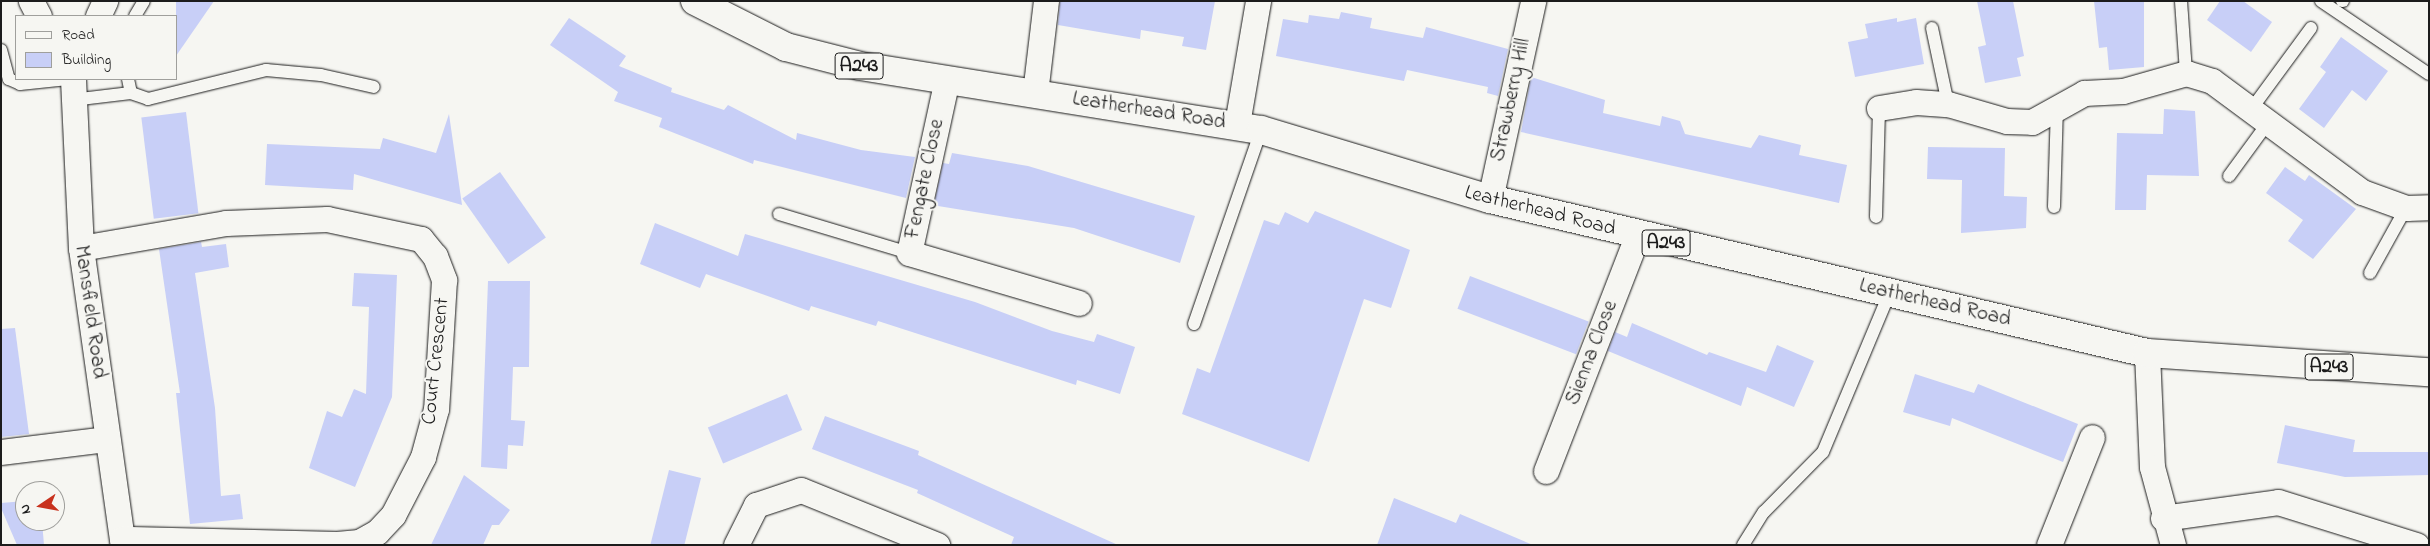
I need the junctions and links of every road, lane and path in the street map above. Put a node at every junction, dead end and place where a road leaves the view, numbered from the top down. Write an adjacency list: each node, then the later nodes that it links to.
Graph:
1 (31, 1): 10 (street)
2 (105, 1): 11 (street)
3 (144, 1): 12 (lane)
4 (695, 1): 18 (highway, Leatherhead Road / A243)
5 (1046, 1): 23 (street)
6 (1258, 1): 28 (street)
7 (1533, 1): 30 (street, Strawberry Hill)
8 (2181, 1): 16 (lane)
9 (2321, 1): 17 (lane)
10 (38, 15)
11 (98, 15)
12 (136, 15)
13 (1932, 28): 24 (lane)
14 (2311, 28): 27 (lane)
15 (1, 50): 20 (lane)
16 (2186, 73): 26 (street); 27 (street)
17 (2429, 74)
18 (947, 79): 23 (highway, Leatherhead Road / A243); 37 (street, Fengate Close)
19 (128, 80): 22 (lane)
20 (71, 86): 22 (lane); 36 (street, Mansfield Road)
21 (374, 87): 22 (lane)
22 (131, 93)
23 (1035, 93): 28 (highway, Leatherhead Road / A243)
24 (1948, 104): 25 (street); 26 (street)
25 (1879, 108): 34 (lane)
26 (2057, 108): 31 (lane)
27 (2259, 117): 29 (lane); 32 (street)
28 (1249, 127): 30 (highway, Leatherhead Road / A243); 41 (lane)
29 (2230, 176)
30 (1490, 199): 35 (highway, Leatherhead Road / A243)
31 (2054, 207)
32 (2418, 208): 38 (lane)
33 (779, 214): 37 (lane)
34 (1876, 217)
35 (1637, 236): 39 (highway, Leatherhead Road / A243); 47 (street, Sienna Close)
36 (81, 248): 45 (street, Mansfield Road); 49 (street, Court Crescent)
37 (909, 253): 40 (street, Fengate Close)
38 (2370, 273)
39 (1890, 292): 42 (highway, Leatherhead Road / A243); 52 (lane)
40 (1079, 303)
41 (1194, 324)
42 (2147, 352): 43 (highway, Leatherhead Road / A243); 48 (street)
43 (2429, 372)
44 (2092, 437): 53 (street)
45 (107, 439): 46 (street); 49 (street, Mansfield Road)
46 (1, 452)
47 (1546, 471)
48 (2163, 518): 54 (street); 55 (street)
49 (122, 542)
50 (736, 545): 51 (street)
51 (937, 545)
52 (1742, 545)
53 (2049, 545)
54 (2173, 545)
55 (2416, 545)

